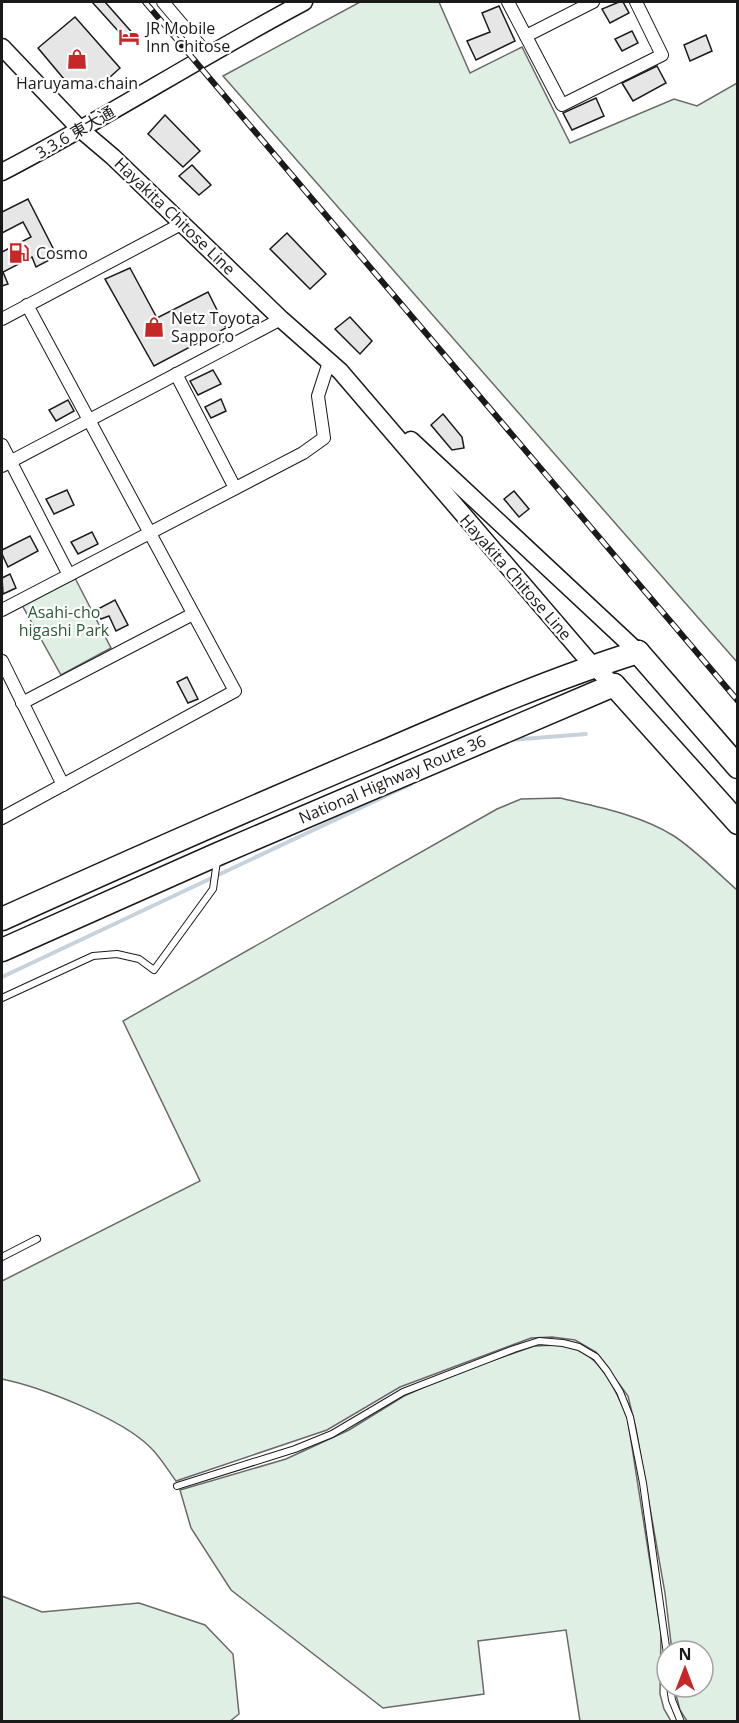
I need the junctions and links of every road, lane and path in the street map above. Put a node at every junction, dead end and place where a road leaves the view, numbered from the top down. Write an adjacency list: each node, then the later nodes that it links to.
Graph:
1 (163, 2): 8 (street)
2 (304, 2): 8 (main road, 3.3.6 東大通)
3 (508, 2): 6 (street)
4 (593, 2): 6 (street)
5 (636, 2): 6 (street)
6 (526, 36)
7 (2, 47): 9 (main road, Hayakita Chitose Line)
8 (207, 54): 9 (main road, 3.3.6 東大通)
9 (80, 129): 10 (main road, 3.3.6 東大通); 11 (main road, Hayakita Chitose Line)
10 (2, 172)
11 (183, 223): 12 (street); 14 (main road, Hayakita Chitose Line)
12 (27, 305): 13 (street); 18 (street)
13 (2, 319)
14 (281, 319): 15 (main road, Hayakita Chitose Line); 16 (street)
15 (329, 362): 17 (main road, Hayakita Chitose Line); 21 (street)
16 (176, 374): 18 (street); 21 (street)
17 (352, 384): 26 (main road, Hayakita Chitose Line); 28 (main road, Hayakita Chitose Line)
18 (90, 420): 20 (street); 22 (street)
19 (2, 445): 20 (street)
20 (6, 464): 23 (street)
21 (235, 488): 22 (street)
22 (150, 533): 23 (street); 25 (street)
23 (69, 575): 24 (street)
24 (2, 610)
25 (193, 614): 30 (street); 32 (street)
26 (638, 652): 28 (highway, National Highway Route 36); 29 (highway); 31 (highway)
27 (2, 661): 30 (street)
28 (593, 666): 29 (main road, Hayakita Chitose Line); 35 (highway, National Highway Route 36)
29 (614, 685): 34 (highway); 35 (highway, National Highway Route 36)
30 (22, 703): 32 (street)
31 (738, 767)
32 (63, 784): 33 (street)
33 (2, 818)
34 (738, 823)
35 (212, 840): 36 (highway, National Highway Route 36); 37 (highway, National Highway Route 36); 38 (lane)
36 (2, 919)
37 (2, 950)
38 (2, 998)
39 (37, 1239): 40 (lane)
40 (2, 1257)
41 (177, 1486): 42 (lane)
42 (665, 1639)
43 (672, 1699): 44 (lane)
44 (681, 1722)

